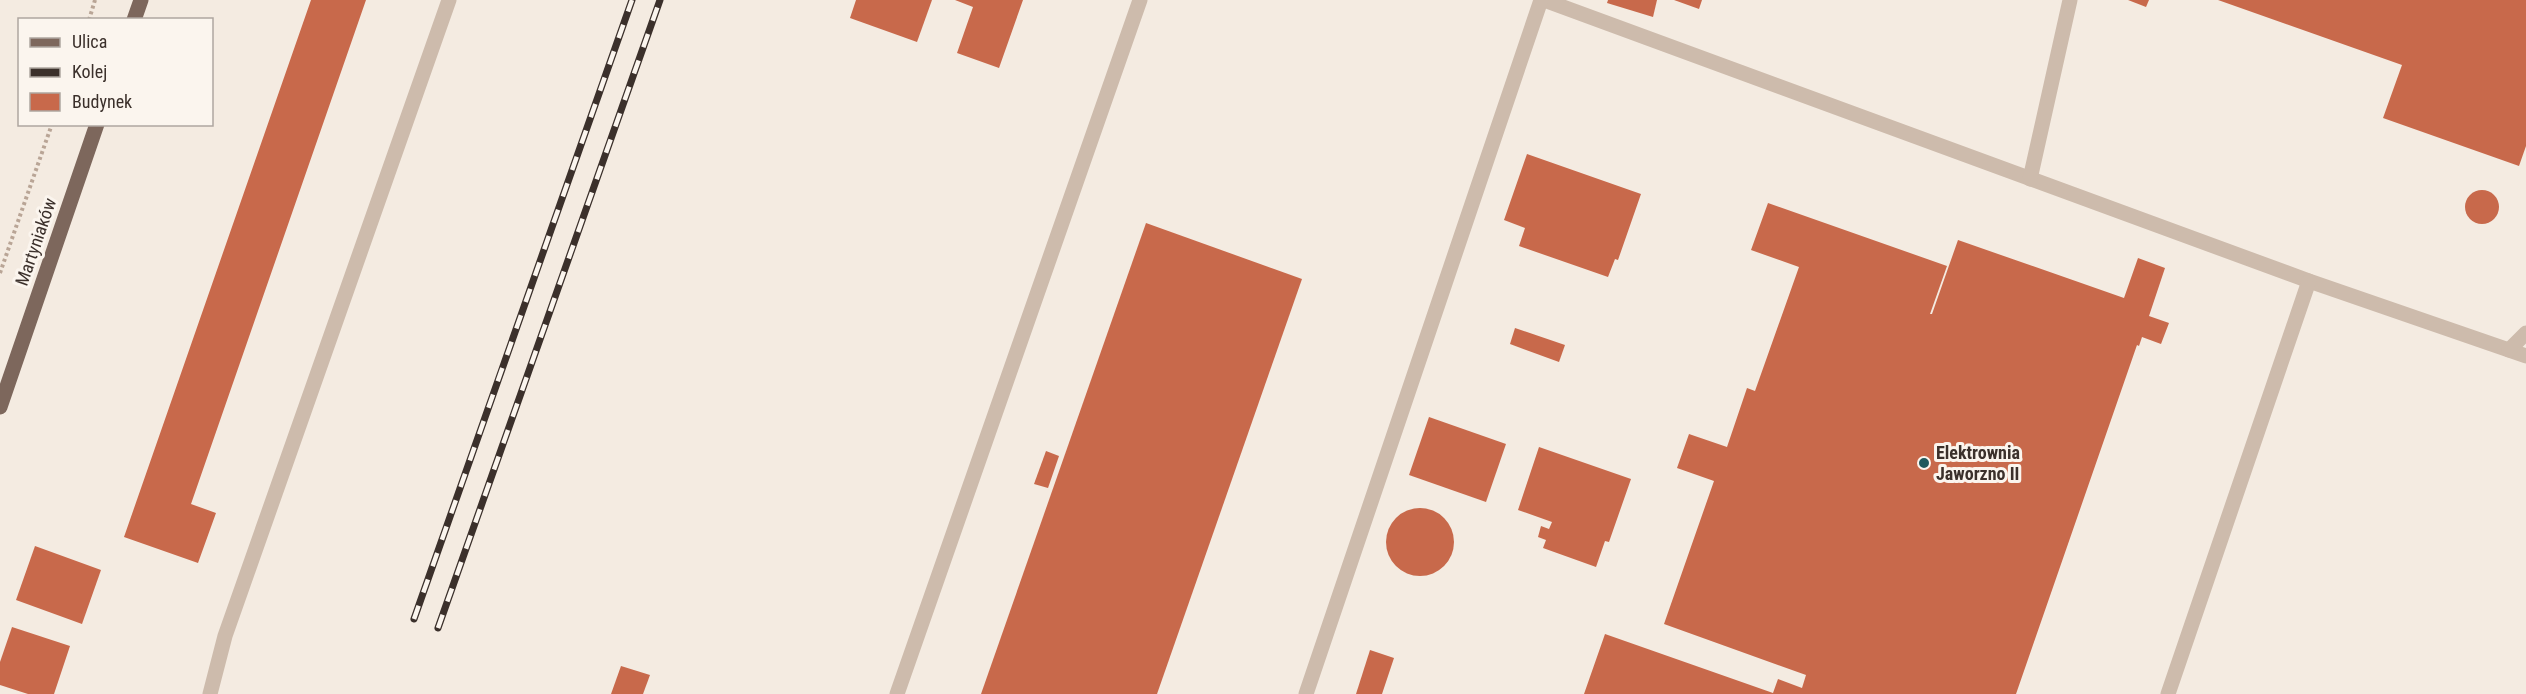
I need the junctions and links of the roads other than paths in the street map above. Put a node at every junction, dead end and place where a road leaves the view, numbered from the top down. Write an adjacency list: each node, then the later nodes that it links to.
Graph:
1 (141, 0): 6 (main road)
2 (449, 0): 14 (lane)
3 (1140, 0): 15 (lane)
4 (1542, 0): 8 (lane); 16 (lane)
5 (2070, 0): 8 (lane)
6 (135, 18)
7 (96, 126): 13 (main road, Martyniaków)
8 (2031, 179): 9 (lane)
9 (2309, 281): 11 (lane); 17 (lane)
10 (2526, 333): 11 (lane)
11 (2509, 350): 12 (lane)
12 (2526, 356)
13 (0, 407)
14 (210, 694)
15 (897, 694)
16 (1306, 694)
17 (2168, 694)

